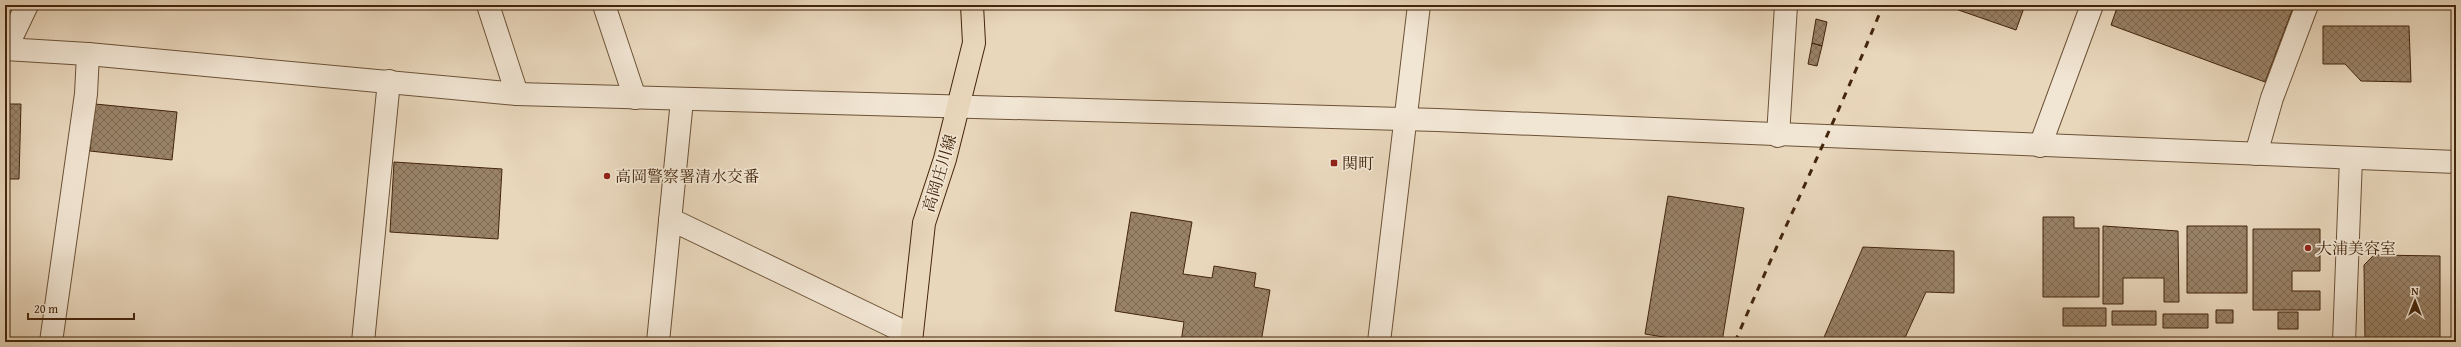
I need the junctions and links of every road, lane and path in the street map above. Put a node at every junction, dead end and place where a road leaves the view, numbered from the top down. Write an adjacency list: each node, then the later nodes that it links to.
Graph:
1 (27, 5): 9 (street)
2 (488, 5): 12 (street)
3 (604, 5): 13 (street)
4 (972, 5): 15 (main road, 高岡庄川線)
5 (1419, 5): 16 (street)
6 (1786, 5): 17 (street)
7 (2092, 5): 18 (street)
8 (2307, 5): 19 (street)
9 (6, 48): 10 (street)
10 (88, 54): 11 (street); 24 (street)
11 (389, 81): 12 (street); 25 (street)
12 (517, 94): 13 (street)
13 (635, 98): 14 (street)
14 (682, 100): 15 (street); 22 (street)
15 (959, 107): 16 (street); 23 (main road, 高岡庄川線)
16 (1405, 120): 17 (street); 27 (street)
17 (1778, 136): 18 (street)
18 (2040, 146): 19 (street)
19 (2256, 154): 20 (street)
20 (2351, 158): 21 (street); 28 (street)
21 (2456, 162)
22 (670, 219): 23 (street); 26 (street)
23 (911, 338)
24 (51, 342)
25 (363, 342)
26 (658, 342)
27 (1379, 342)
28 (2344, 342)

